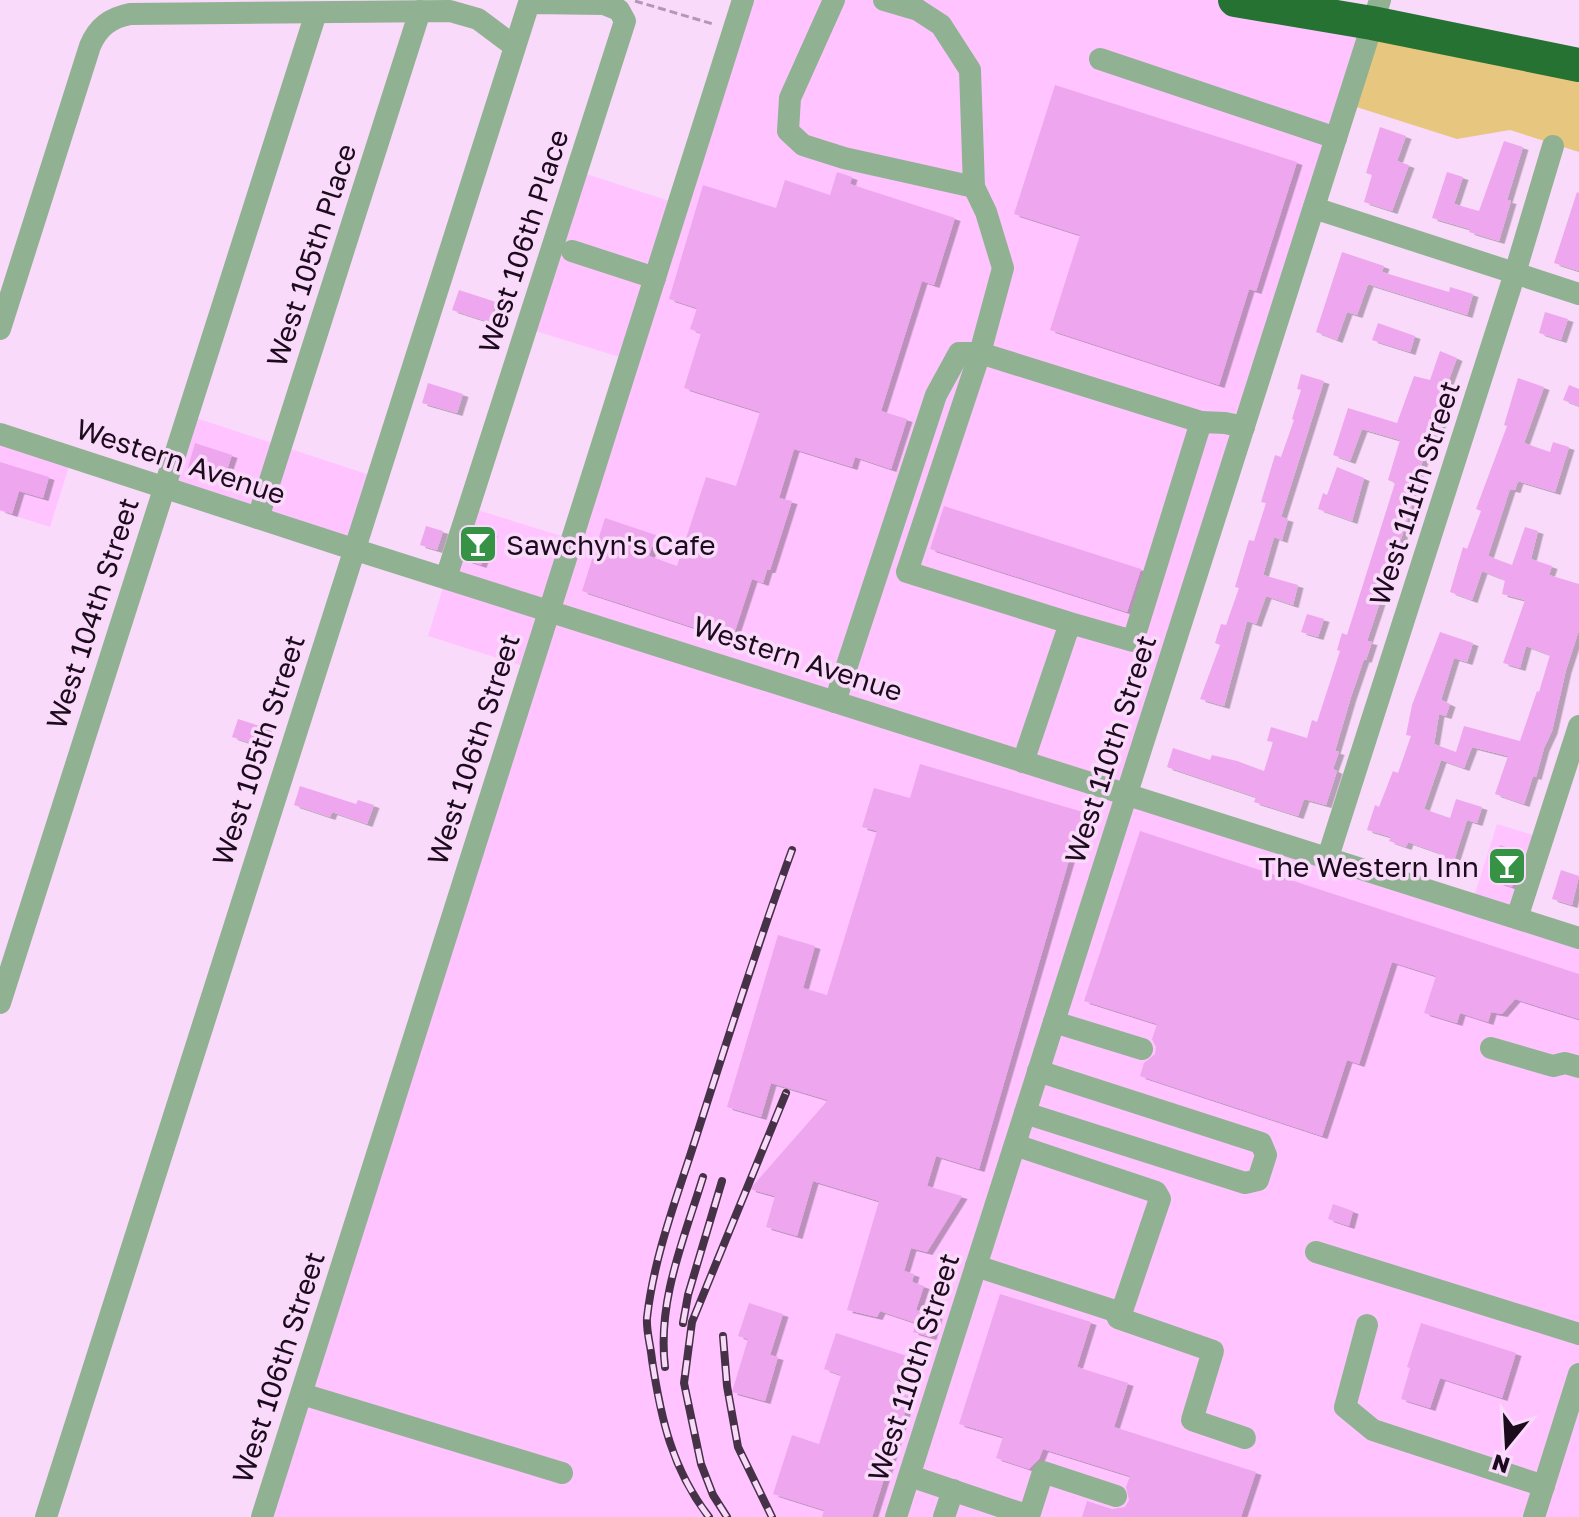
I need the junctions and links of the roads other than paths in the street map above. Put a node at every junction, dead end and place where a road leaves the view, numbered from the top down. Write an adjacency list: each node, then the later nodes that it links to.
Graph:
1 (743, 0): 20 (street, West 106th Street)
2 (834, 0): 16 (street)
3 (884, 0): 16 (street)
4 (1235, 0): 9 (highway)
5 (1380, 0): 14 (street, West 110th Street)
6 (529, 3): 10 (street, West 105th Street); 30 (street, West 106th Place)
7 (420, 11): 8 (street); 10 (street); 28 (street, West 105th Place)
8 (316, 13): 22 (street); 27 (street, West 104th Street)
9 (1442, 39): 12 (highway); 13 (highway)
10 (514, 46): 29 (street, West 105th Street)
11 (1100, 59): 14 (street)
12 (1579, 65)
13 (1579, 79)
14 (1336, 138): 17 (street, West 110th Street)
15 (1553, 146): 19 (street, West 111th Street)
16 (974, 187): 23 (street)
17 (1314, 208): 19 (street); 25 (street, West 110th Street)
18 (572, 251): 20 (street)
19 (1515, 273): 21 (street); 37 (street, West 111th Street)
20 (655, 278): 31 (street, West 106th Street)
21 (1579, 294)
22 (0, 329)
23 (980, 353): 24 (street); 32 (street); 33 (street)
24 (1201, 422): 25 (street); 32 (street)
25 (1244, 427): 36 (street, West 110th Street)
26 (0, 434): 27 (street, Western Avenue)
27 (164, 487): 28 (street, Western Avenue); 40 (street, West 104th Street)
28 (258, 518): 29 (street, Western Avenue)
29 (353, 549): 30 (street, Western Avenue); 61 (street, West 105th Street)
30 (446, 578): 31 (street, Western Avenue)
31 (548, 610): 33 (street, Western Avenue); 54 (street, West 106th Street)
32 (1070, 623): 35 (street)
33 (835, 702): 35 (street, Western Avenue)
34 (1579, 726): 38 (street)
35 (1023, 762): 36 (street, Western Avenue)
36 (1126, 795): 37 (street, Western Avenue); 41 (street, West 110th Street)
37 (1328, 857): 38 (street, Western Avenue)
38 (1517, 918): 39 (street, Western Avenue)
39 (1579, 938)
40 (0, 1003)
41 (1054, 1022): 43 (street); 45 (street, West 110th Street)
42 (1491, 1048): 44 (street)
43 (1142, 1049)
44 (1579, 1067)
45 (1038, 1071): 46 (street, West 110th Street); 46 (street)
46 (1025, 1113): 47 (street, West 110th Street)
47 (1015, 1145): 49 (street, West 110th Street); 50 (street)
48 (1316, 1252): 52 (street)
49 (976, 1266): 50 (street); 57 (street, West 110th Street)
50 (1115, 1311): 55 (street)
51 (1367, 1325): 58 (street)
52 (1579, 1334)
53 (1579, 1374): 58 (street)
54 (302, 1394): 56 (street); 62 (street, West 106th Street)
55 (1245, 1438)
56 (562, 1473)
57 (910, 1476): 59 (street); 63 (street, West 110th Street)
58 (1544, 1486): 65 (street)
59 (953, 1490): 60 (street); 64 (street)
60 (1116, 1496)
61 (46, 1517)
62 (262, 1517)
63 (896, 1517)
64 (944, 1517)
65 (1534, 1517)

